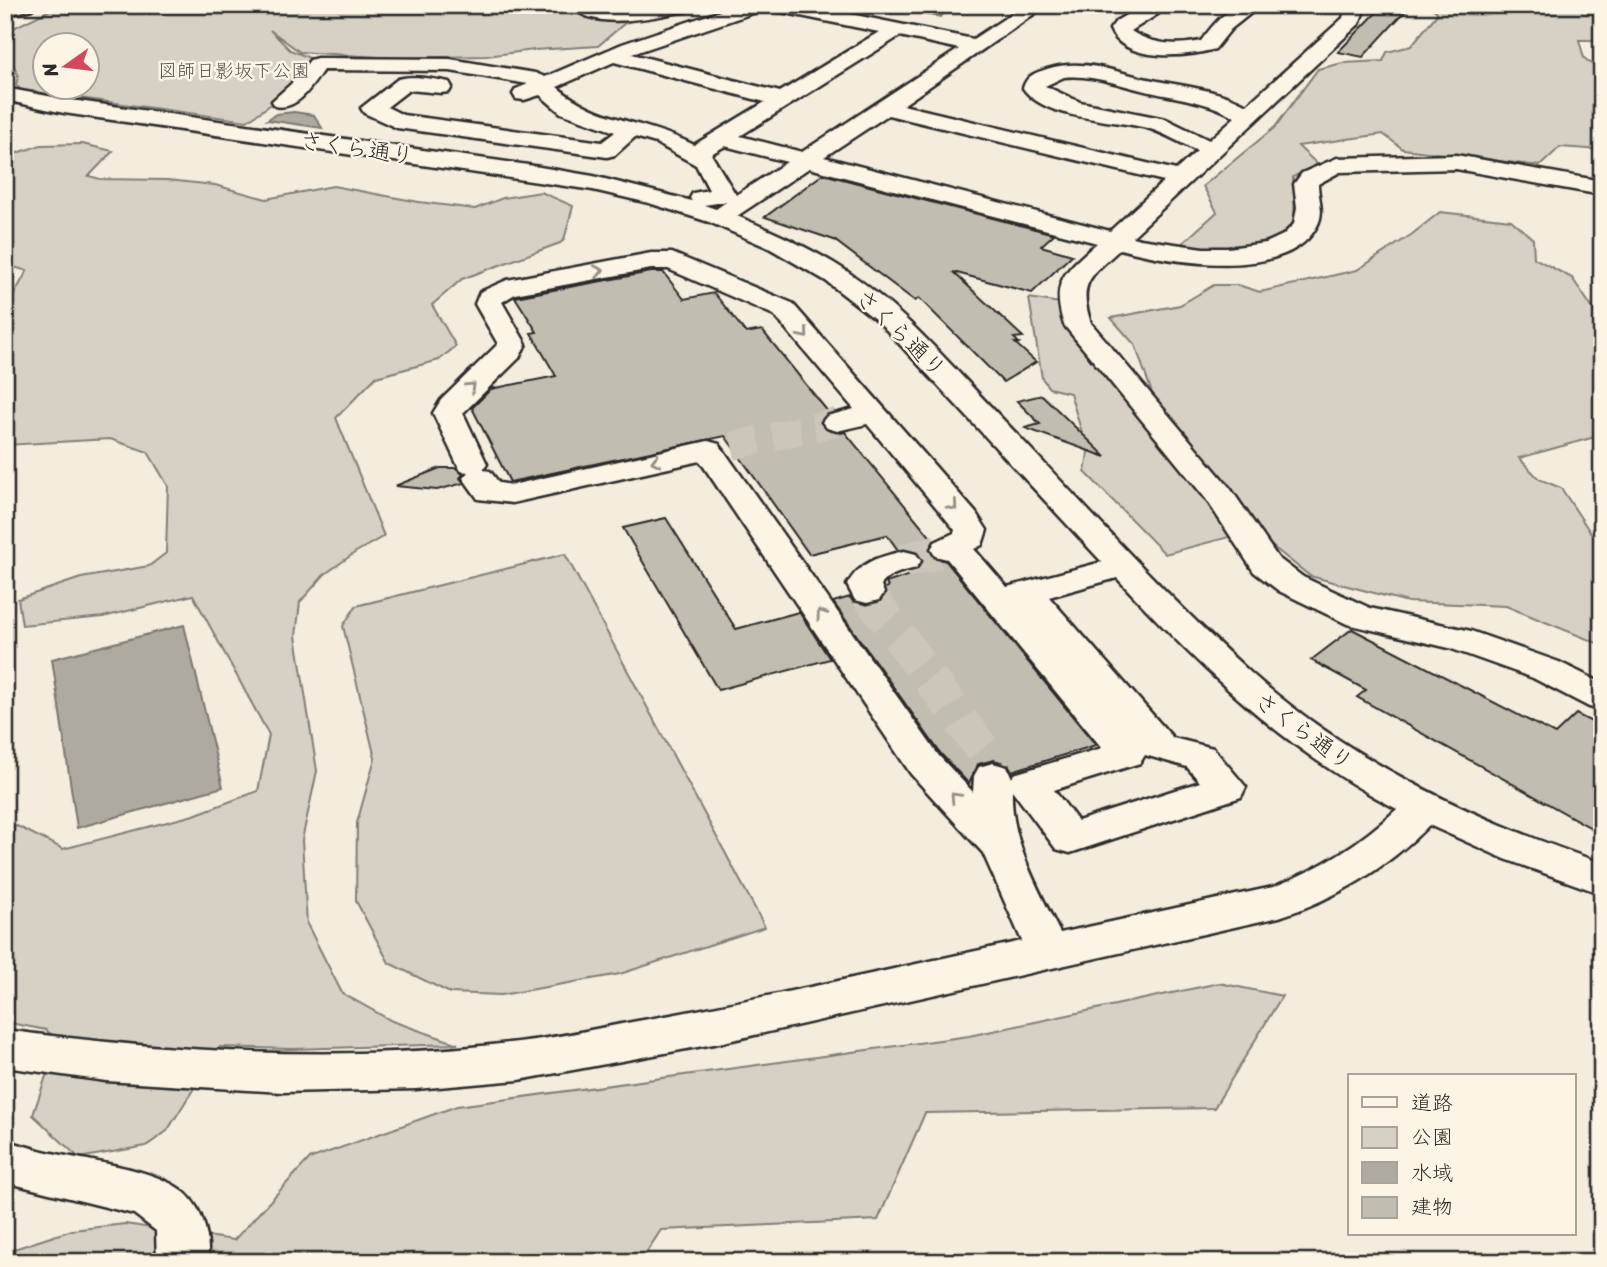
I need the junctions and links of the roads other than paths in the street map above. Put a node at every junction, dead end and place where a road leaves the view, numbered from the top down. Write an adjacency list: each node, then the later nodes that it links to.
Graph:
1 (25, 5): 10 (street)
2 (580, 5): 3 (street)
3 (687, 5)
4 (758, 5): 13 (street)
5 (776, 5): 11 (street)
6 (1038, 5): 12 (street)
7 (1153, 5): 8 (street)
8 (1252, 5)
9 (1356, 5): 21 (street)
10 (5, 9)
11 (897, 30): 12 (street); 18 (street)
12 (976, 46): 20 (street)
13 (611, 55): 14 (street); 18 (street)
14 (543, 86): 17 (street); 19 (street); 22 (street)
15 (466, 91): 22 (street)
16 (6, 94): 29 (street, さくら通り)
17 (500, 94)
18 (784, 100): 23 (street)
19 (283, 101)
20 (884, 107): 26 (street); 27 (street)
21 (1248, 115): 24 (street); 24 (street)
22 (631, 129): 25 (street)
23 (722, 138): 25 (street); 26 (street)
24 (1211, 150): 27 (street)
25 (695, 154): 29 (street)
26 (806, 159): 29 (street); 30 (street)
27 (1180, 178): 30 (street)
28 (1602, 188): 30 (street)
29 (711, 207): 34 (street, さくら通り)
30 (1115, 239): 37 (street)
31 (873, 414): 32 (street); 36 (street, one-way to 36); 40 (street, one-way to 31)
32 (837, 422)
33 (904, 561): 35 (street)
34 (1125, 566): 36 (street); 39 (street, さくら通り)
35 (867, 593)
36 (1013, 596): 36 (street)
37 (1602, 698)
38 (993, 776): 40 (street)
39 (1424, 807): 41 (street, さくら通り); 42 (street)
40 (1001, 847): 42 (street)
41 (1602, 879)
42 (1048, 952): 43 (street)
43 (5, 1048)
44 (5, 1161): 45 (street)
45 (182, 1262)

